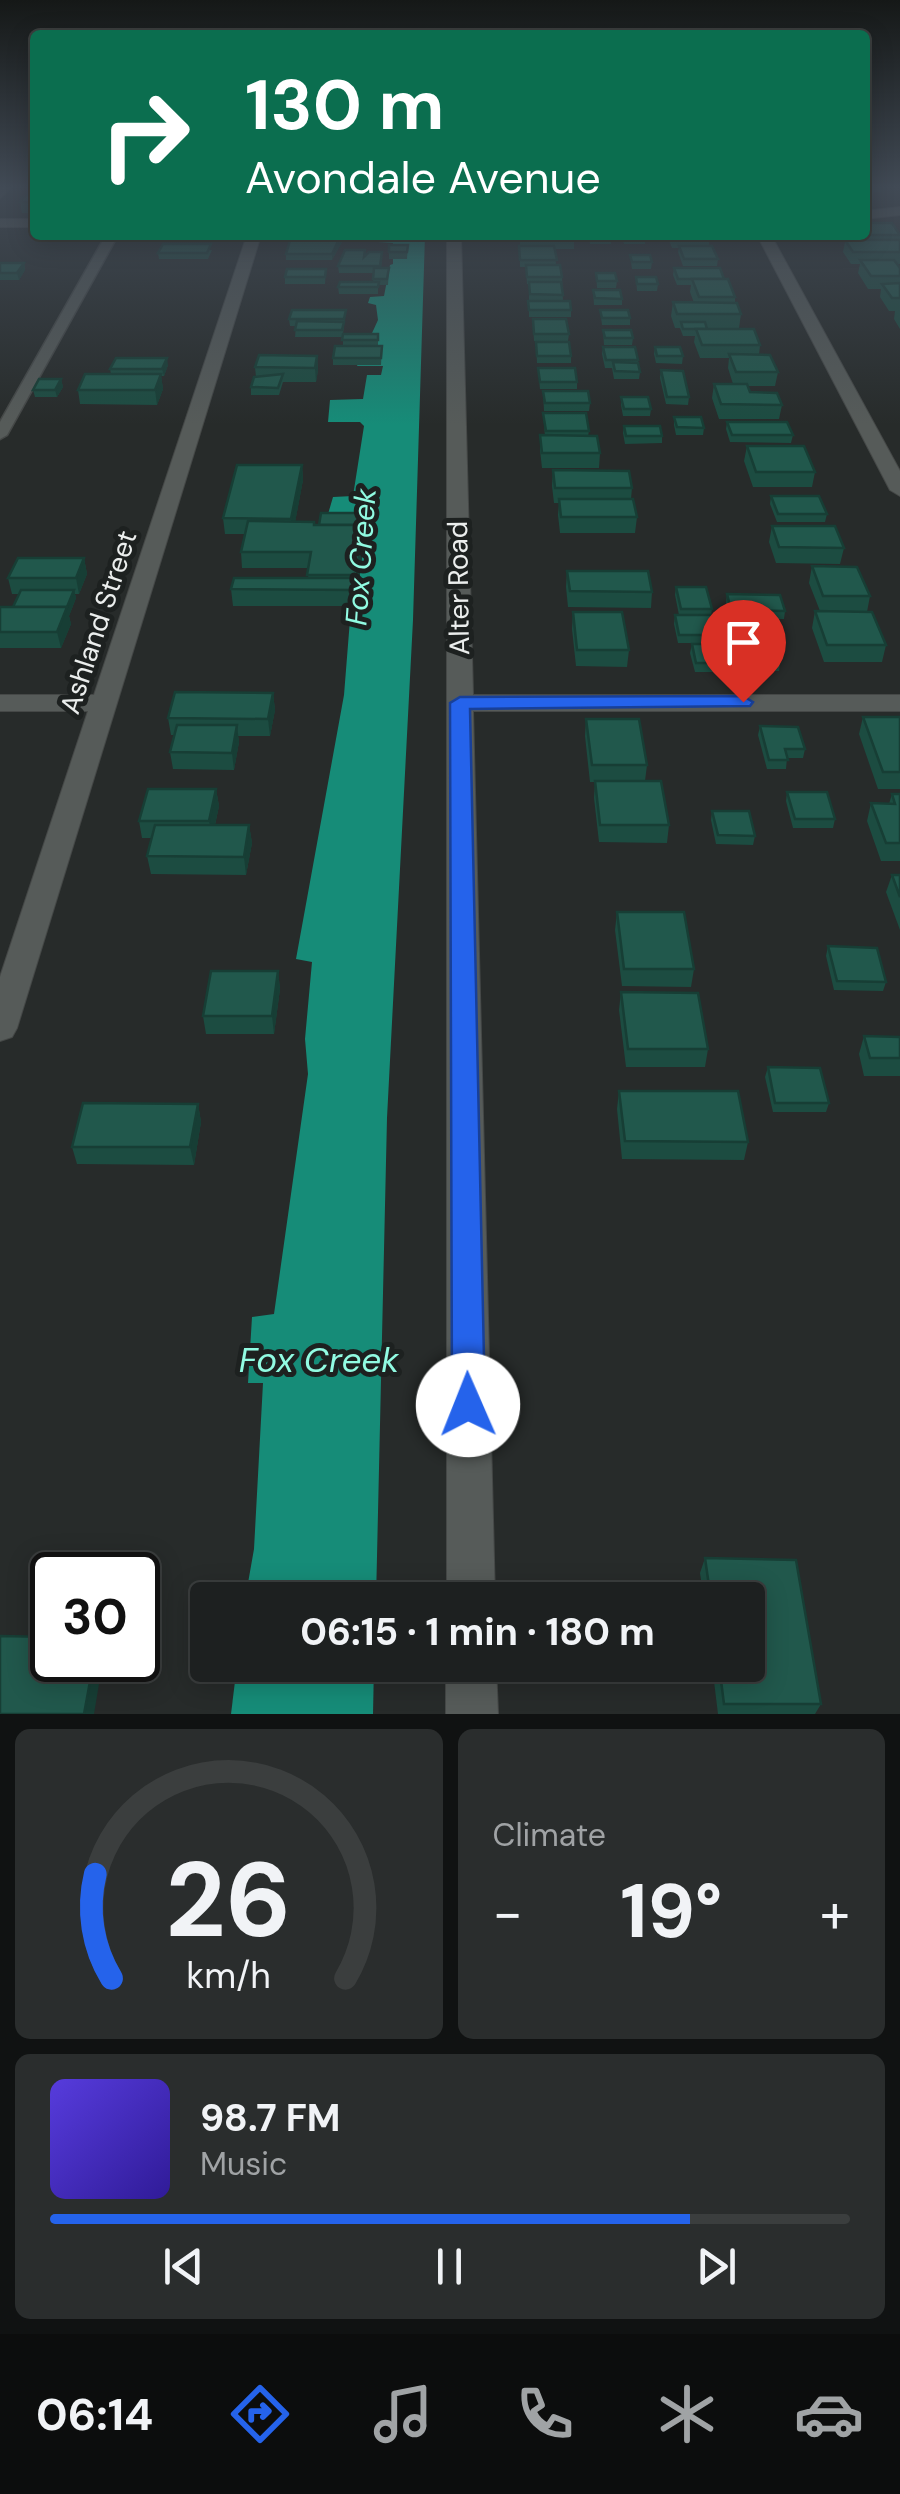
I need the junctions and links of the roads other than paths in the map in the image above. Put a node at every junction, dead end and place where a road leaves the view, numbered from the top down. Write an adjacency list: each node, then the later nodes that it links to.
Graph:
1 (95, 265): 5 (lane)
2 (244, 265): 10 (street, Ashland Street)
3 (454, 265): 8 (street, Alter Road)
4 (780, 265): 6 (street)
5 (0, 435)
6 (900, 490)
7 (900, 702): 8 (street)
8 (460, 703): 12 (street, Alter Road)
9 (0, 704): 10 (street)
10 (104, 704): 11 (street, Ashland Street)
11 (0, 1028)
12 (470, 1582)
13 (471, 1682): 14 (street)
14 (472, 1714)

